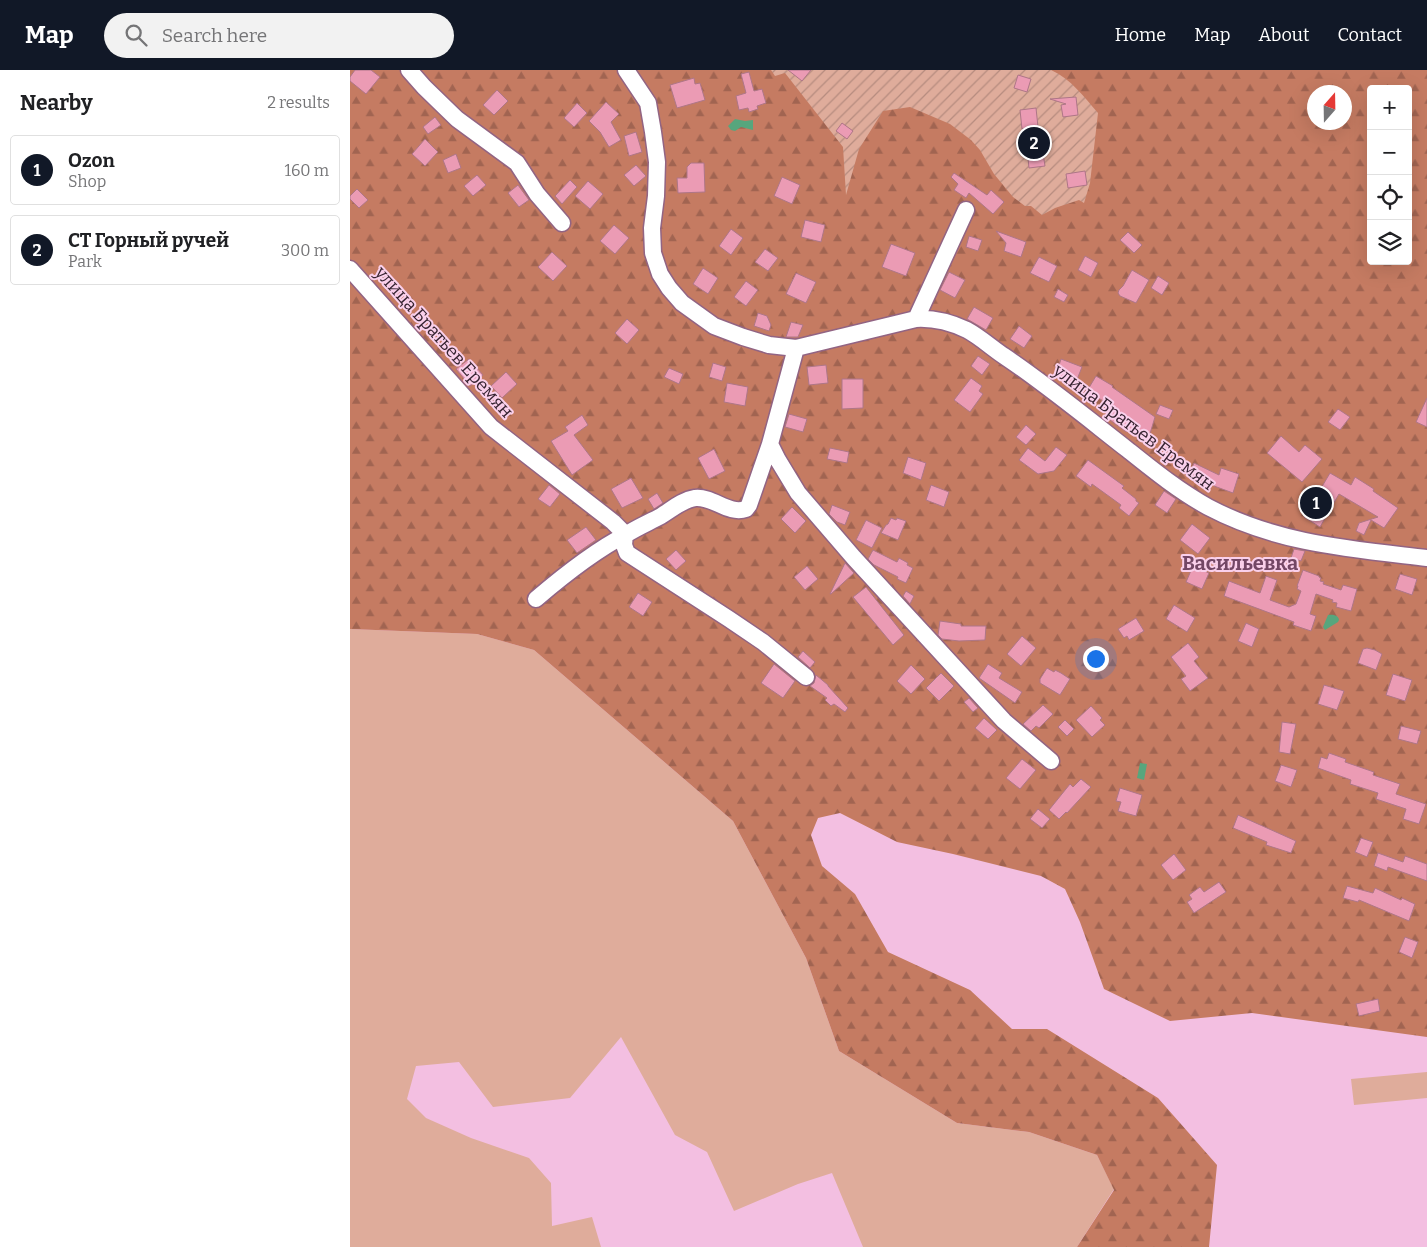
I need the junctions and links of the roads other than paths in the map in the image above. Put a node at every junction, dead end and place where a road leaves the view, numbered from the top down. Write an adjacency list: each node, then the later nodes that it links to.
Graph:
1 (409, 70): 4 (street)
2 (626, 70): 7 (street, улица Братьев Еремян)
3 (966, 210): 6 (street)
4 (562, 223)
5 (350, 269): 9 (street, улица Братьев Еремян)
6 (916, 319): 7 (street, улица Братьев Еремян); 10 (street, улица Братьев Еремян)
7 (796, 348): 8 (street)
8 (770, 444): 9 (street); 13 (street)
9 (626, 534): 11 (street); 12 (street)
10 (1427, 558)
11 (536, 599)
12 (806, 677)
13 (1051, 761)

